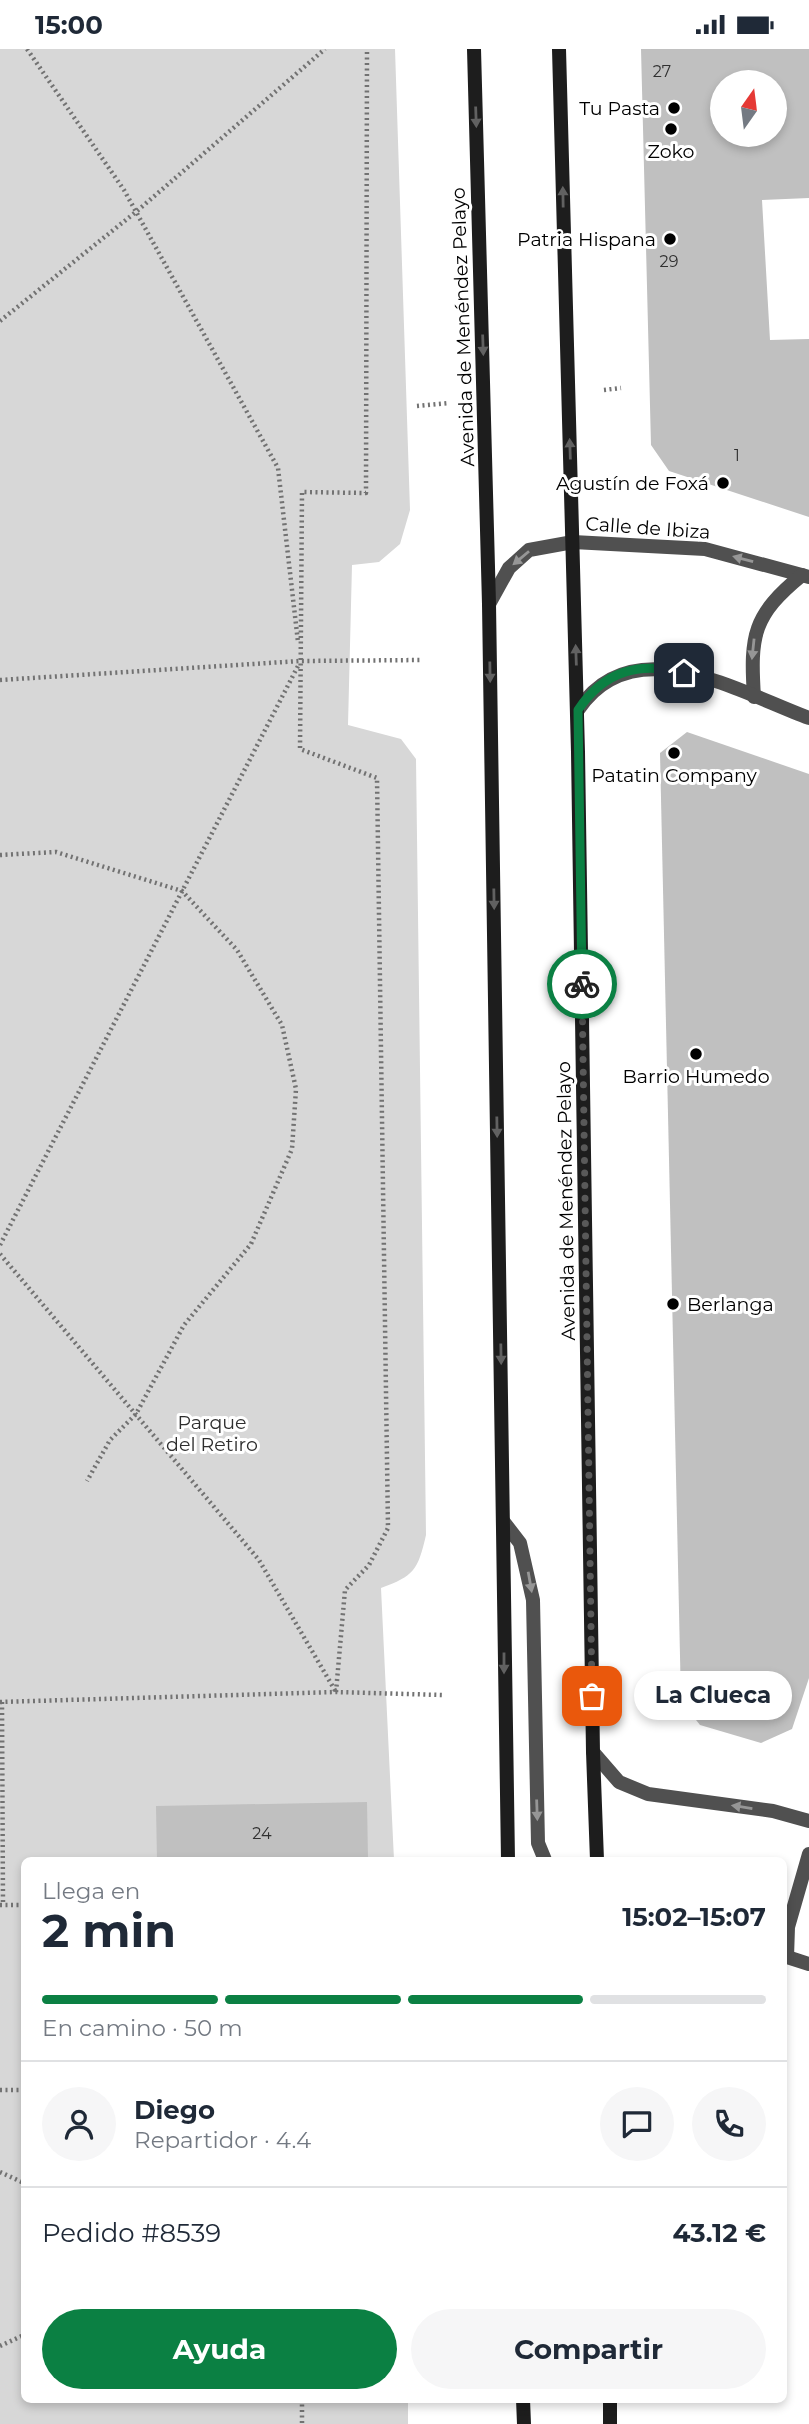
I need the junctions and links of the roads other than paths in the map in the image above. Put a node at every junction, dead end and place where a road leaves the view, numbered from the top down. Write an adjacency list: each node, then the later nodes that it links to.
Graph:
1 (474, 49): 5 (main road, Avenida de Menéndez Pelayo, one-way to 5)
2 (559, 49): 3 (main road, Avenida de Menéndez Pelayo, one-way to 2)
3 (573, 542): 4 (street, Calle de Ibiza, one-way to 3); 5 (street, Avenida de Menéndez Pelayo, one-way to 5); 7 (main road, Avenida de Menéndez Pelayo, one-way to 3)
4 (806, 576): 6 (street, Calle de Ibiza, one-way to 6)
5 (489, 604): 9 (main road, Avenida de Menéndez Pelayo, one-way to 9)
6 (754, 697): 7 (street); 8 (street)
7 (578, 710): 10 (main road, Avenida de Menéndez Pelayo)
8 (809, 719)
9 (503, 1521): 13 (main road, Avenida de Menéndez Pelayo, one-way to 13); 14 (street, one-way to 14)
10 (593, 1752): 11 (street, one-way to 10); 15 (main road, Avenida de Menéndez Pelayo)
11 (809, 1821)
12 (809, 1854): 16 (street)
13 (508, 1857)
14 (544, 1857)
15 (597, 1857)
16 (787, 1942)
17 (787, 1956): 18 (street)
18 (809, 1964)
19 (523, 2403): 21 (main road)
20 (610, 2403): 22 (main road)
21 (524, 2424)
22 (610, 2424)

